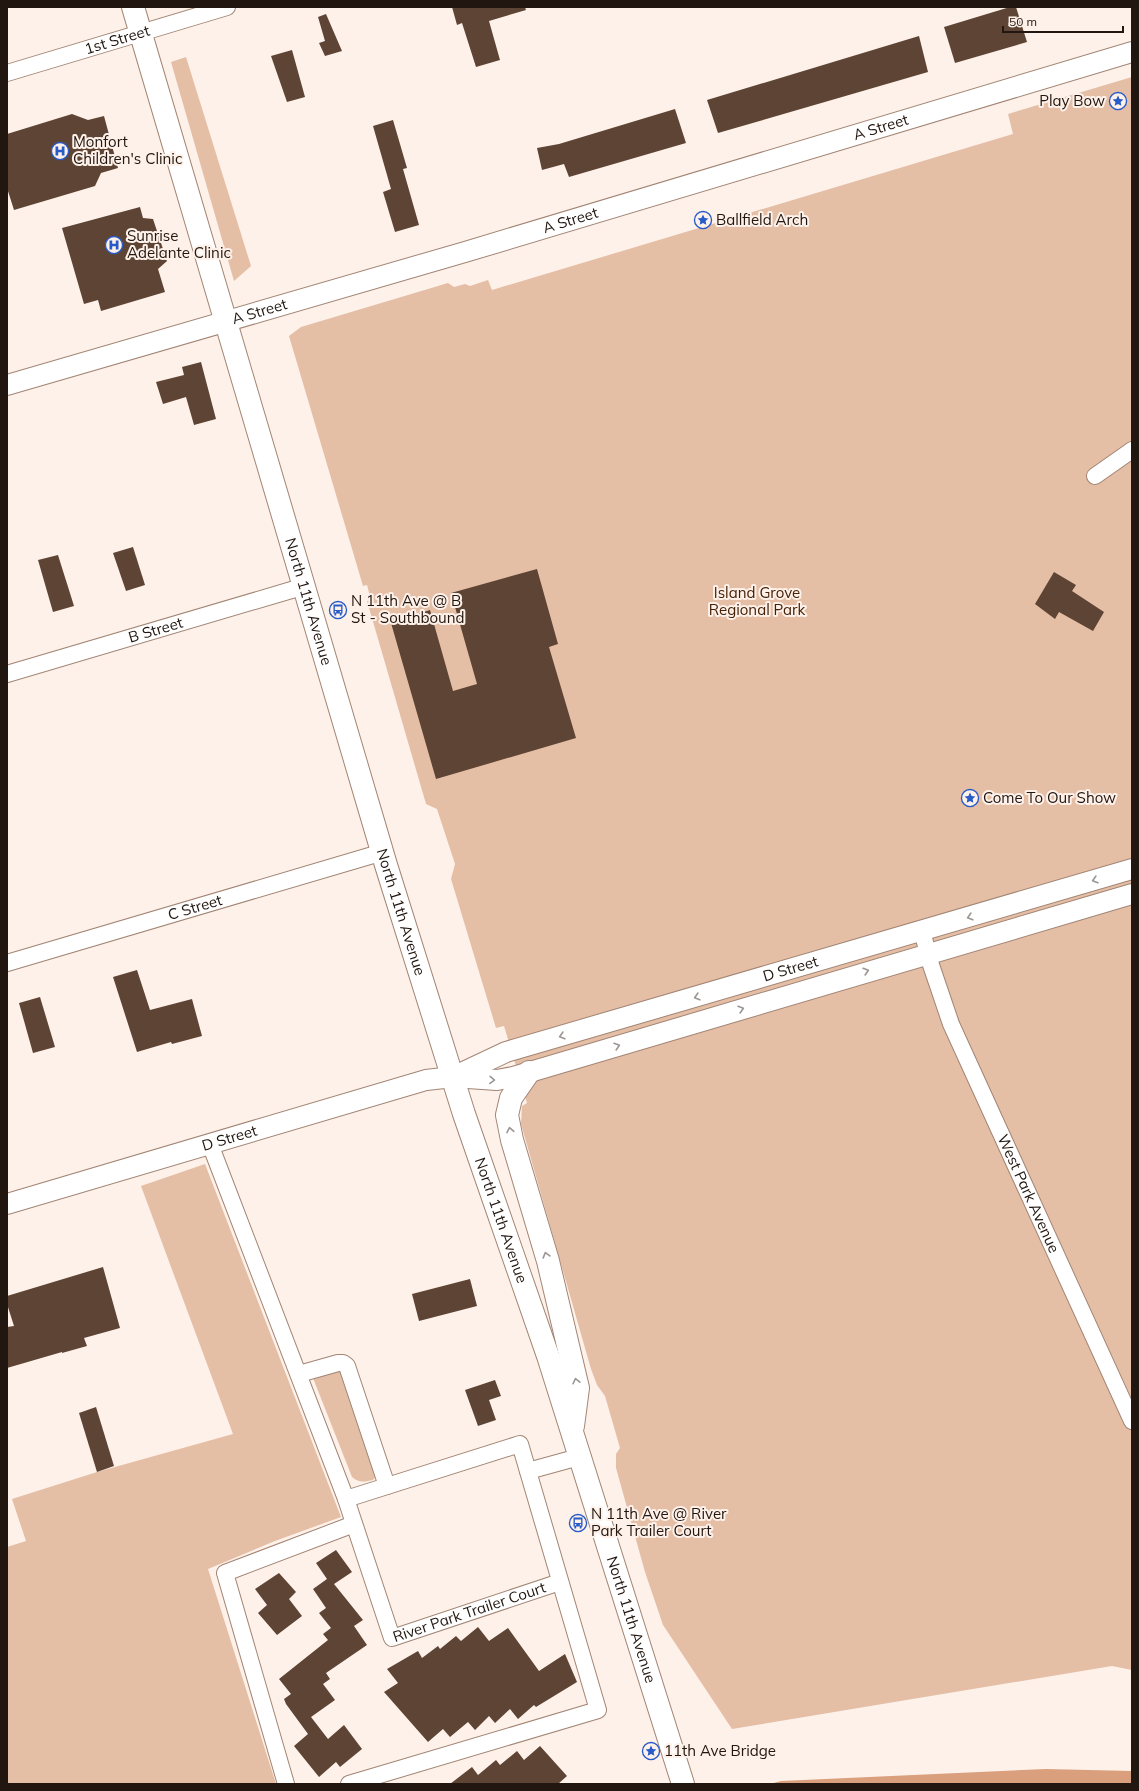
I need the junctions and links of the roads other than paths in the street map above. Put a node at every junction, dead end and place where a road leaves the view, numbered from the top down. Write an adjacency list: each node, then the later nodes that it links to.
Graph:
1 (133, 7): 3 (main road, North 11th Avenue)
2 (227, 7): 3 (street, 1st Street)
3 (141, 33): 5 (street, 1st Street); 6 (main road, North 11th Avenue)
4 (1132, 52): 6 (street, A Street)
5 (7, 73)
6 (227, 321): 7 (street, A Street); 10 (main road, North 11th Avenue)
7 (7, 385)
8 (1132, 450): 9 (street)
9 (1095, 476)
10 (304, 586): 11 (street, B Street); 12 (main road, North 11th Avenue)
11 (7, 674)
12 (383, 852): 17 (street, C Street); 19 (main road, North 11th Avenue)
13 (1132, 869): 15 (street, D Street, one-way to 15)
14 (1132, 894): 16 (street, D Street)
15 (922, 931): 16 (street, West Park Avenue); 19 (street, D Street, one-way to 19)
16 (929, 959): 18 (street, D Street, one-way to 16); 23 (street, West Park Avenue)
17 (7, 963)
18 (529, 1072): 19 (street, D Street, one-way to 18); 24 (main road, one-way to 18)
19 (453, 1077): 20 (street, D Street); 24 (main road, North 11th Avenue)
20 (210, 1144): 21 (street, D Street); 22 (street)
21 (7, 1204)
22 (299, 1374): 27 (street); 28 (street)
23 (1132, 1421)
24 (572, 1434): 25 (main road, North 11th Avenue)
25 (579, 1457): 26 (street); 33 (main road, North 11th Avenue)
26 (528, 1471): 27 (street); 30 (street)
27 (387, 1486): 28 (street)
28 (346, 1499): 29 (street)
29 (354, 1524): 30 (street, River Park Trailer Court); 31 (street)
30 (560, 1582): 32 (street, River Park Trailer Court)
31 (286, 1784)
32 (349, 1784)
33 (683, 1784)

